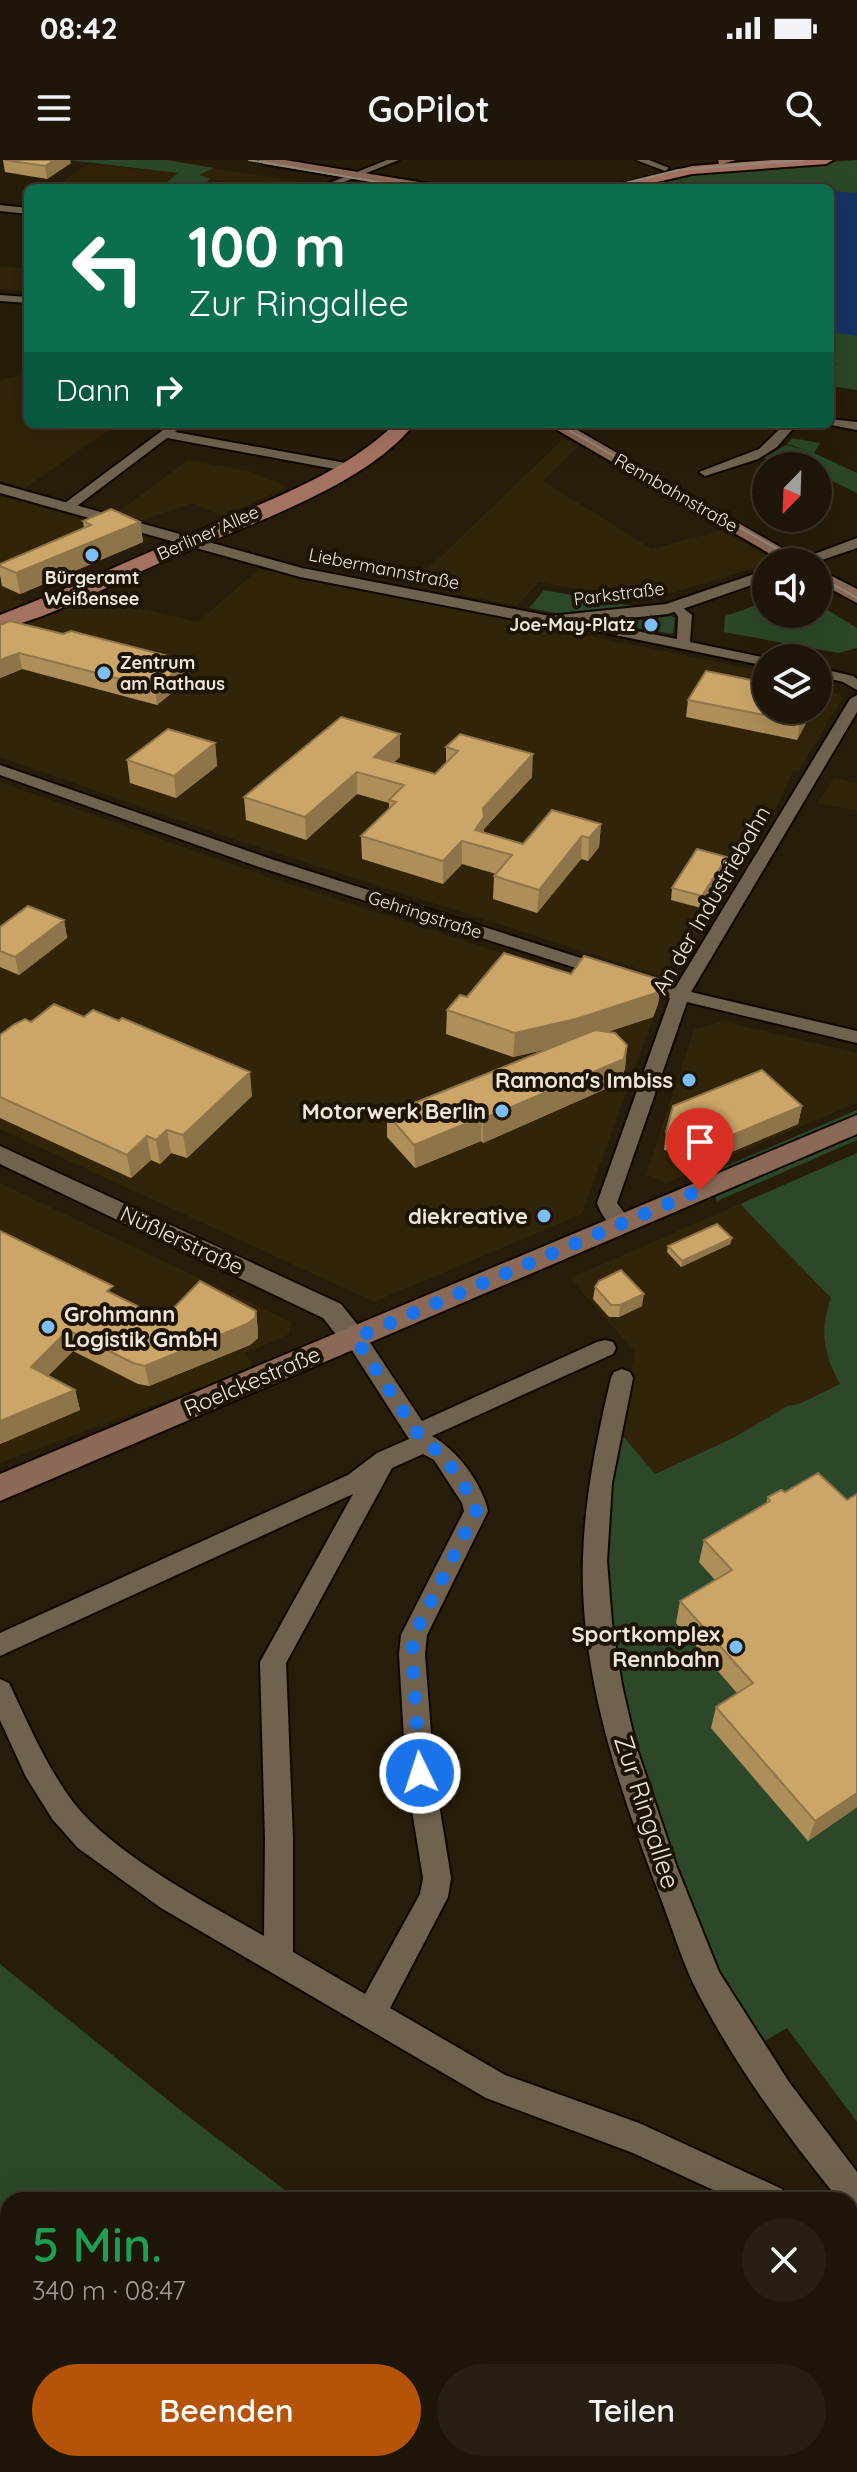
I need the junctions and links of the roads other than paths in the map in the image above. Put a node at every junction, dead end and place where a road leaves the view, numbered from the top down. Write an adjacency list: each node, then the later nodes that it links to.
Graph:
1 (395, 160): 8 (street)
2 (640, 160): 7 (street)
3 (826, 160): 6 (main road)
4 (260, 161): 8 (main road)
5 (726, 161): 6 (main road); 7 (main road)
6 (768, 161): 13 (main road)
7 (665, 168): 12 (main road)
8 (351, 177): 9 (street); 10 (main road); 11 (main road)
9 (332, 184)
10 (382, 184)
11 (402, 184)
12 (601, 184)
13 (630, 184)
14 (0, 208): 15 (street)
15 (24, 211)
16 (0, 297): 17 (street)
17 (24, 300)
18 (834, 423): 19 (street)
19 (857, 426)
20 (173, 428): 24 (street)
21 (401, 428): 25 (main road, Berliner Allee)
22 (562, 428): 31 (main road, Rennbahnstraße)
23 (788, 428): 26 (street)
24 (165, 434): 25 (street); 28 (street)
25 (351, 468): 29 (main road, Berliner Allee)
26 (705, 472)
27 (0, 488): 28 (street, Liebermannstraße)
28 (69, 506): 29 (street, Liebermannstraße)
29 (190, 541): 37 (street, Liebermannstraße); 38 (main road, Berliner Allee)
30 (857, 543): 32 (street)
31 (774, 548)
32 (832, 551)
33 (752, 580): 36 (street, Parkstraße)
34 (832, 582): 35 (main road)
35 (857, 597)
36 (677, 607): 37 (street, Parkstraße); 39 (street, Parkstraße)
37 (566, 621): 39 (street, Liebermannstraße)
38 (0, 623)
39 (681, 645): 40 (street, Liebermannstraße)
40 (752, 659)
41 (832, 675): 42 (street)
42 (854, 680)
43 (857, 699): 45 (street, An der Industriebahn)
44 (0, 770): 45 (street, Gehringstraße)
45 (680, 995): 46 (street, Gehringstraße); 49 (street, An der Industriebahn)
46 (857, 1037)
47 (857, 1124): 49 (main road, Roelckestraße)
48 (0, 1154): 50 (street, Nüßlerstraße)
49 (622, 1223): 50 (main road, Roelckestraße)
50 (355, 1338): 53 (street); 55 (main road, Roelckestraße)
51 (605, 1348): 53 (street)
52 (622, 1378): 61 (street, Zur Ringallee)
53 (420, 1438): 54 (street); 59 (street)
54 (385, 1460): 56 (street); 58 (street)
55 (0, 1488)
56 (0, 1645)
57 (0, 1691): 58 (street)
58 (278, 1959): 59 (street)
59 (370, 2014): 60 (street)
60 (754, 2192)
61 (853, 2192)

